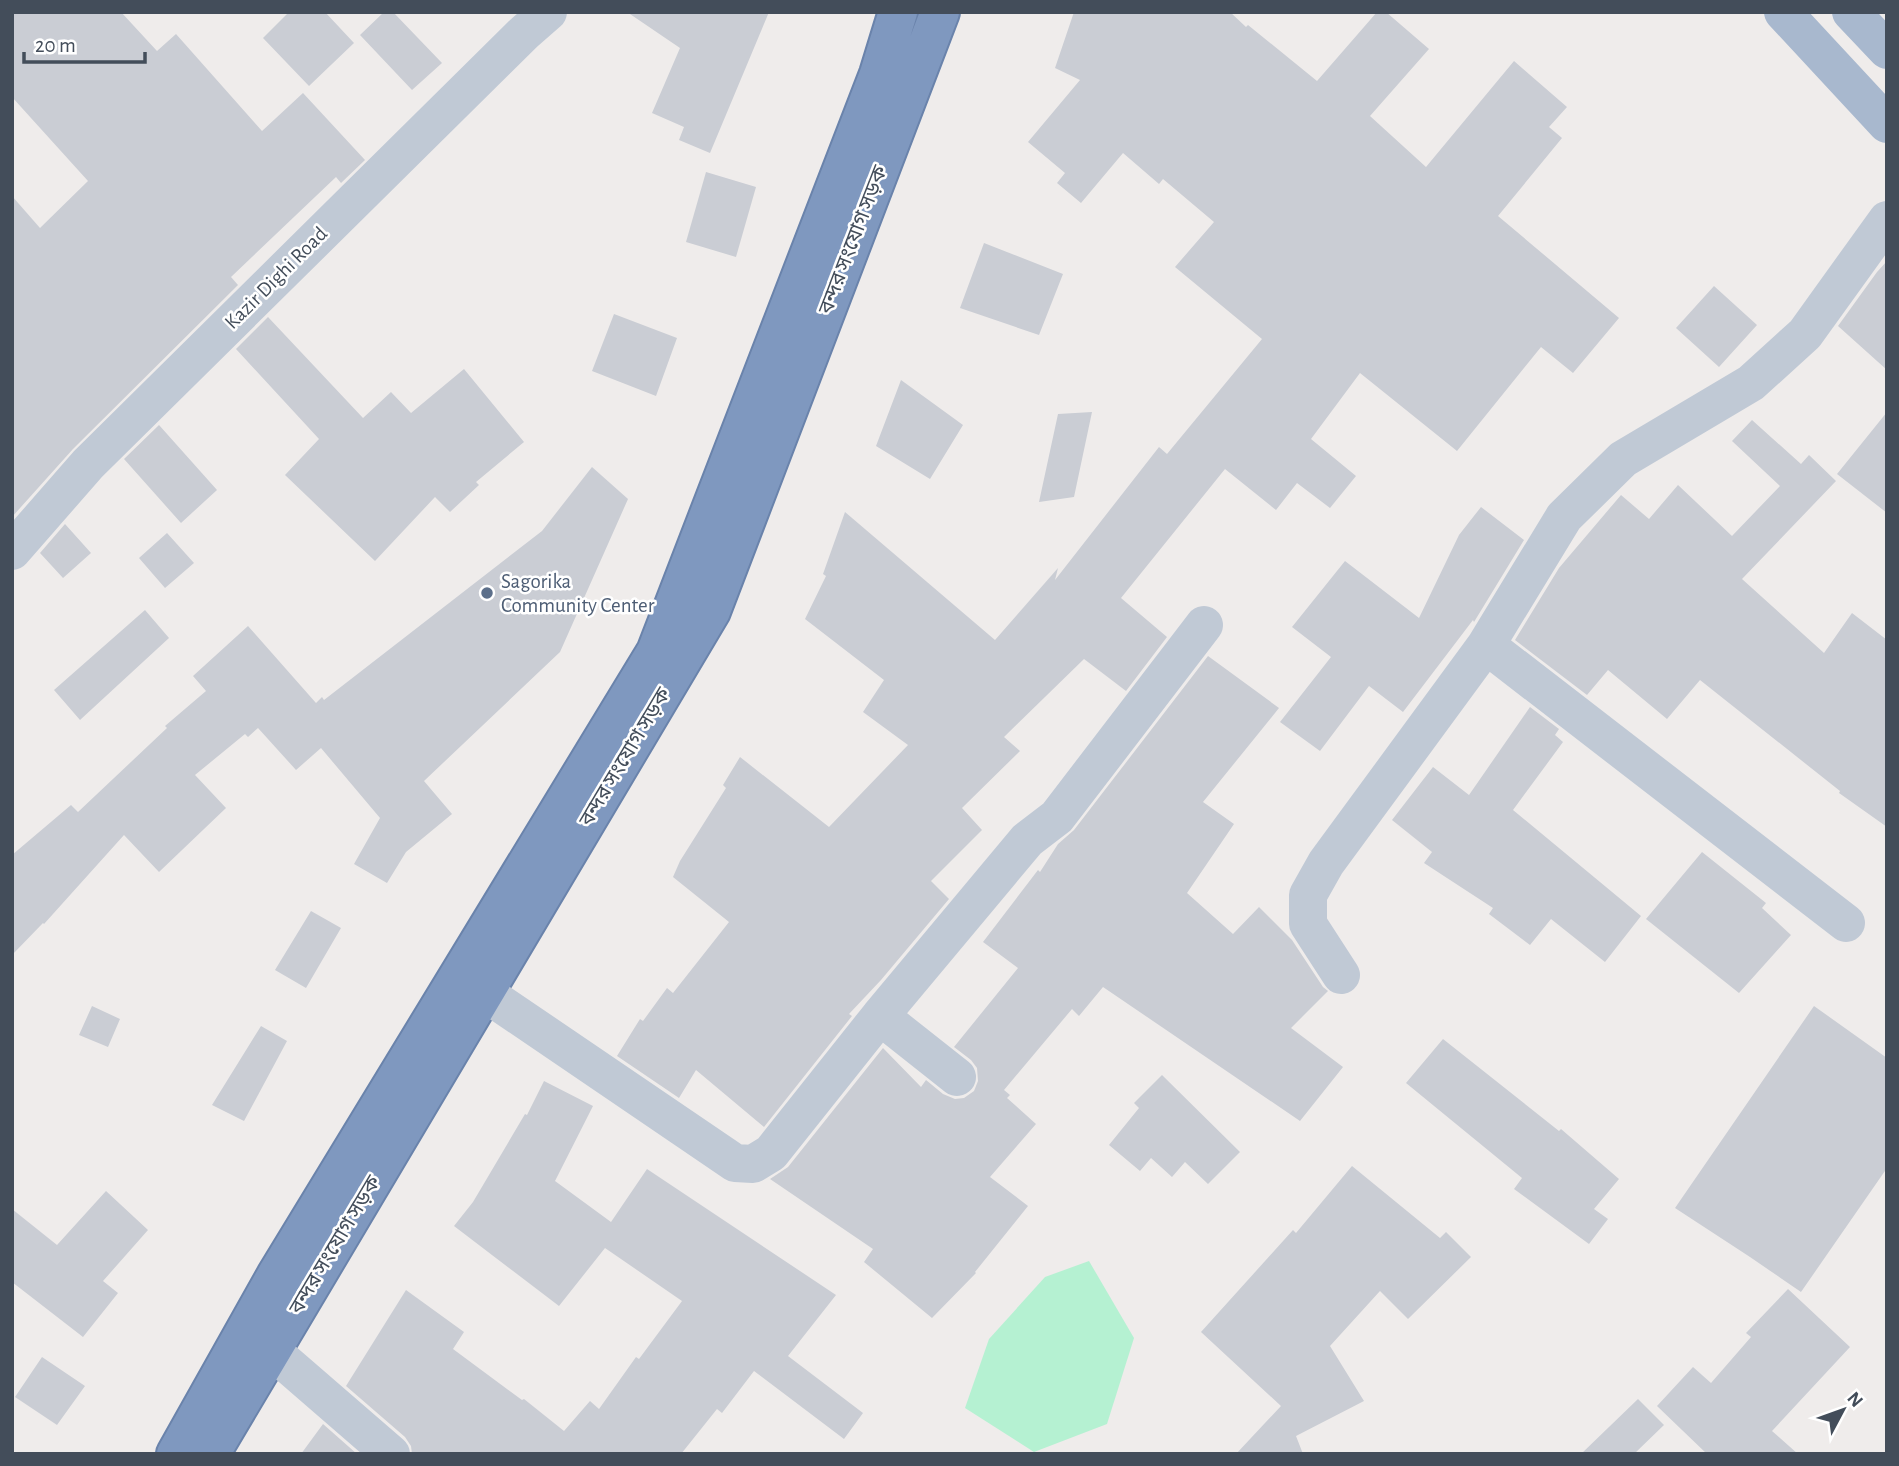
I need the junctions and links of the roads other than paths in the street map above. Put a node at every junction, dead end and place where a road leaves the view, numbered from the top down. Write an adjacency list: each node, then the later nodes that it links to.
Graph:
1 (548, 12): 9 (street, Kazir Dighi Road)
2 (898, 12): 18 (highway, বন্দর সংযোগ সড়ক)
3 (940, 12): 14 (highway, বন্দর সংযোগ সড়ক)
4 (1783, 12): 7 (main road)
5 (1851, 12): 6 (main road)
6 (1887, 50)
7 (1887, 124)
8 (1887, 220): 11 (street)
9 (12, 551)
10 (1204, 625): 15 (street)
11 (1486, 645): 12 (street); 13 (street)
12 (1846, 923)
13 (1341, 975)
14 (485, 993): 15 (street); 17 (highway, বন্দর সংযোগ সড়ক)
15 (880, 1016): 16 (street)
16 (957, 1077)
17 (272, 1351): 19 (highway, বন্দর সংযোগ সড়ক); 20 (street)
18 (176, 1454)
19 (210, 1454)
20 (391, 1454)

